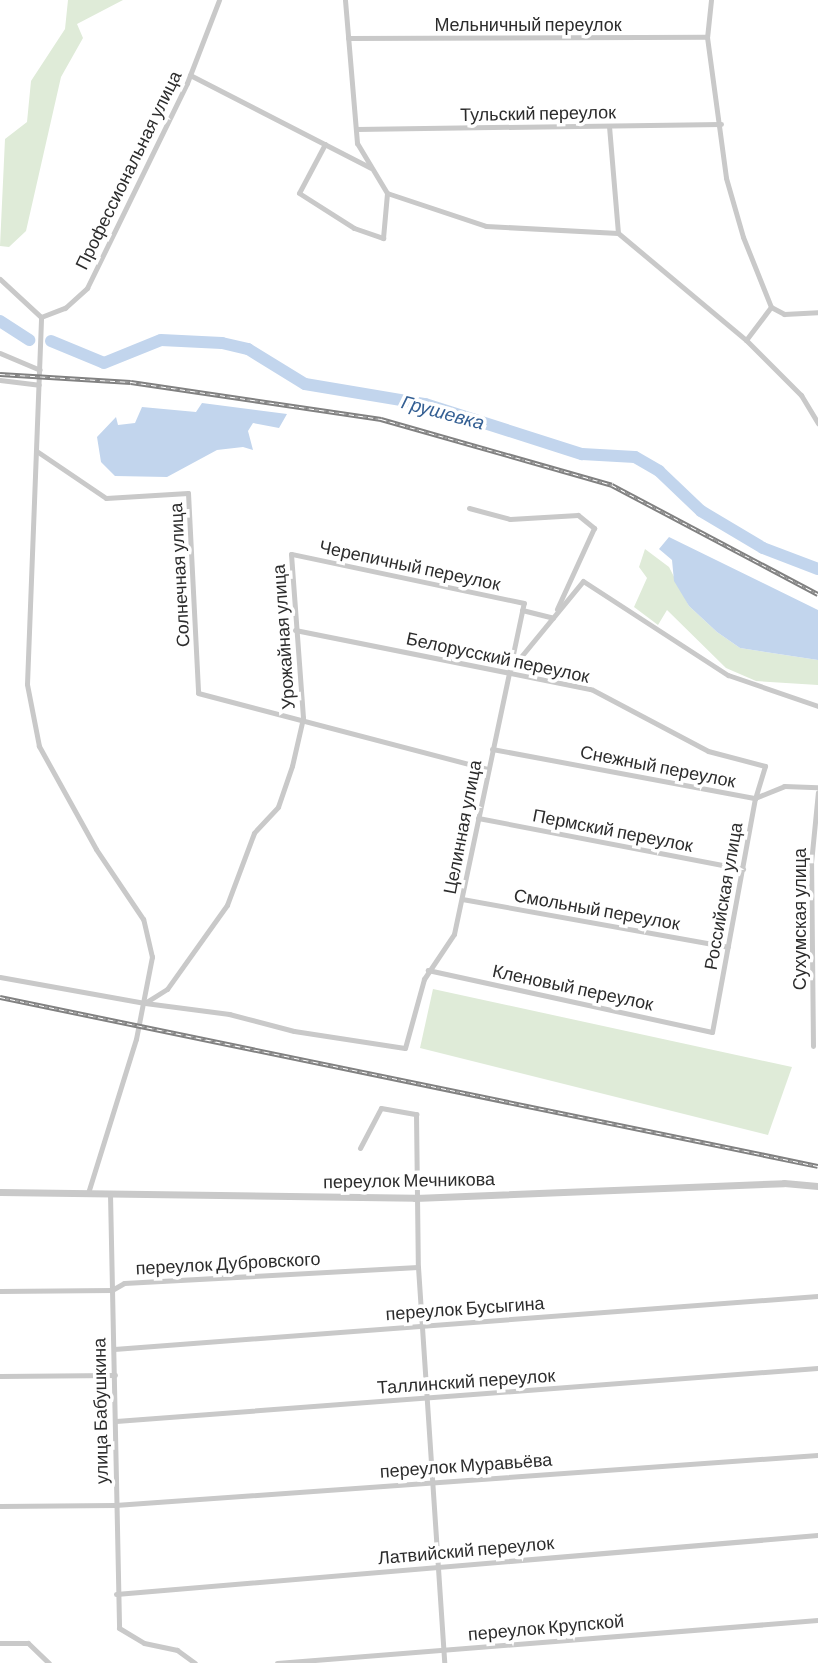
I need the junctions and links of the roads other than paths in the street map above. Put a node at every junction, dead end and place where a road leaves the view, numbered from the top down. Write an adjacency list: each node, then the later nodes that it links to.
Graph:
1 (219, 0): 6 (street, Профессиональная улица)
2 (710, 0): 4 (street)
3 (344, 1): 5 (street)
4 (708, 37): 5 (street, Мельничный переулок); 7 (street)
5 (348, 38): 9 (street)
6 (190, 75): 10 (street); 17 (street, Профессиональная улица)
7 (721, 124): 8 (street, Тульский переулок); 15 (street)
8 (609, 126): 9 (street, Тульский переулок); 13 (street)
9 (356, 129): 11 (street)
10 (325, 144): 11 (street); 12 (street)
11 (372, 168): 12 (street)
12 (387, 193): 13 (street)
13 (618, 233): 18 (street)
14 (0, 279): 17 (street)
15 (771, 307): 16 (street); 18 (street)
16 (818, 312)
17 (41, 317): 20 (street)
18 (746, 340): 23 (street)
19 (0, 353): 20 (street)
20 (40, 370): 22 (street)
21 (0, 380): 22 (street)
22 (39, 385): 24 (street)
23 (818, 423)
24 (38, 452): 32 (street, Солнечная улица); 45 (street)
25 (469, 508): 28 (street)
26 (291, 554): 27 (street, Черепичный переулок); 29 (street, Урожайная улица)
27 (523, 606): 28 (street, Черепичный переулок); 30 (street, Целинная улица)
28 (553, 618): 30 (street); 31 (street)
29 (295, 630): 30 (street, Белорусский переулок); 32 (street, Урожайная улица)
30 (508, 673): 33 (street, Целинная улица); 34 (street, Белорусский переулок)
31 (818, 705)
32 (303, 718): 35 (street); 45 (street)
33 (492, 749): 35 (street, Целинная улица); 38 (street, Снежный переулок)
34 (765, 766): 38 (street, Российская улица)
35 (488, 769): 39 (street, Целинная улица)
36 (818, 787): 38 (street, Снежный переулок)
37 (818, 792): 47 (street, Сухумская улица)
38 (755, 799): 40 (street, Российская улица)
39 (478, 818): 40 (street, Пермский переулок); 41 (street, Целинная улица)
40 (743, 869): 42 (street, Российская улица)
41 (462, 899): 42 (street, Смольный переулок); 43 (street, Целинная улица)
42 (728, 947): 46 (street, Российская улица)
43 (428, 970): 45 (street, Целинная улица); 46 (street, Кленовый переулок)
44 (0, 976): 45 (street)
45 (145, 1003): 51 (street)
46 (712, 1032)
47 (813, 1046)
48 (360, 1148): 53 (street)
49 (818, 1186): 53 (street, переулок Мечникова)
50 (0, 1192): 51 (street, переулок Мечникова)
51 (88, 1193): 52 (street, переулок Мечникова)
52 (110, 1194): 53 (street, переулок Мечникова); 55 (street, улица Бабушкина)
53 (415, 1198): 54 (street)
54 (418, 1267): 55 (street, переулок Дубровского); 58 (street)
55 (112, 1290): 56 (street, переулок Дубровского); 59 (street, улица Бабушкина)
56 (0, 1291)
57 (818, 1296): 58 (street, переулок Бусыгина)
58 (422, 1325): 59 (street, переулок Бусыгина); 63 (street)
59 (114, 1349): 61 (street, улица Бабушкина)
60 (818, 1368): 63 (street, Таллинский переулок)
61 (115, 1375): 62 (street); 64 (street, улица Бабушкина)
62 (0, 1376)
63 (428, 1398): 64 (street, Таллинский переулок); 66 (street)
64 (116, 1422): 67 (street, улица Бабушкина)
65 (818, 1455): 66 (street, переулок Муравьёва)
66 (433, 1481): 67 (street, переулок Муравьёва); 70 (street)
67 (115, 1505): 68 (street, переулок Муравьёва); 71 (street, улица Бабушкина)
68 (0, 1506)
69 (818, 1535): 70 (street, Латвийский переулок)
70 (438, 1566): 71 (street, Латвийский переулок); 74 (street)
71 (116, 1594): 77 (street, улица Бабушкина)
72 (818, 1620): 74 (street, переулок Крупской)
73 (0, 1643): 76 (street)
74 (443, 1650): 75 (street, переулок Крупской); 79 (street)
75 (349, 1660): 78 (street, переулок Крупской)
76 (49, 1663)
77 (195, 1663)
78 (277, 1663)
79 (444, 1663)

